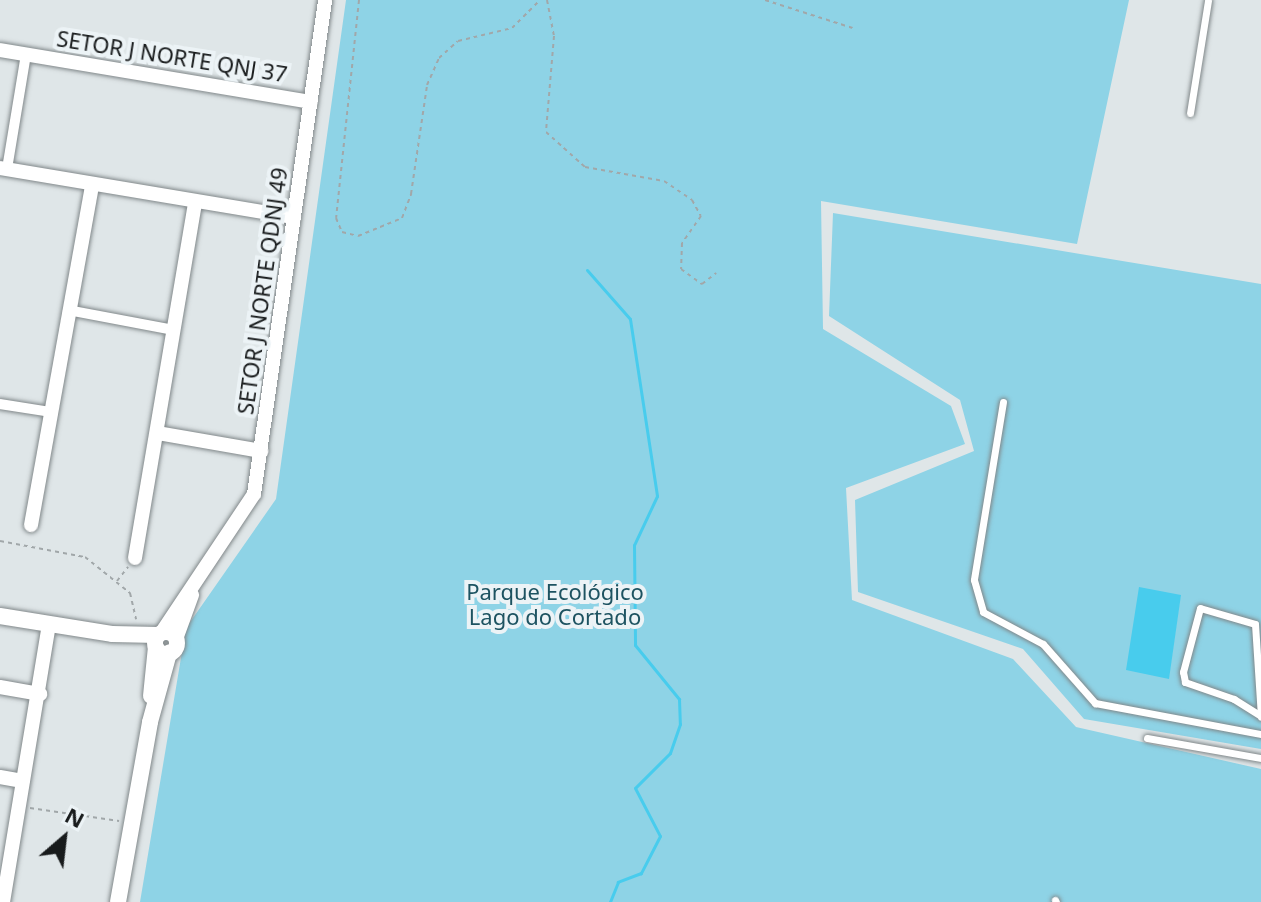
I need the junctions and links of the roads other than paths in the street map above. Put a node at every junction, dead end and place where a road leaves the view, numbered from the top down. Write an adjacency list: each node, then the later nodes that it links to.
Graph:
1 (325, 0): 5 (street, SETOR J NORTE QDNJ 49)
2 (1208, 0): 6 (lane)
3 (0, 50): 4 (street, SETOR J NORTE QNJ 37)
4 (26, 54): 5 (street, SETOR J NORTE QNJ 37); 7 (street, SETOR J NORTE QNJ 37)
5 (311, 102): 10 (street, SETOR J NORTE QDNJ 49)
6 (1190, 113)
7 (4, 169): 8 (street)
8 (92, 186): 9 (street); 11 (street)
9 (195, 202): 10 (street); 12 (street)
10 (294, 217): 17 (street, SETOR J NORTE QDNJ 49)
11 (68, 310): 12 (street); 15 (street)
12 (174, 330): 16 (street)
13 (1003, 402): 27 (lane)
14 (0, 404): 15 (street)
15 (51, 412): 18 (street)
16 (158, 433): 17 (street); 19 (street)
17 (261, 451): 23 (street, SETOR J NORTE QDNJ 49)
18 (31, 525)
19 (135, 558)
20 (0, 616): 21 (street)
21 (49, 624): 22 (street); 25 (street)
22 (112, 634): 23 (street); 23 (street)
23 (163, 642): 34 (street)
24 (0, 687): 25 (street)
25 (40, 694): 31 (street)
26 (1261, 717): 26 (lane)
27 (1261, 734)
28 (1147, 738): 29 (lane)
29 (1261, 758)
30 (0, 777): 31 (street)
31 (23, 781): 32 (street)
32 (4, 872): 33 (street)
33 (3, 902)
34 (118, 902)

